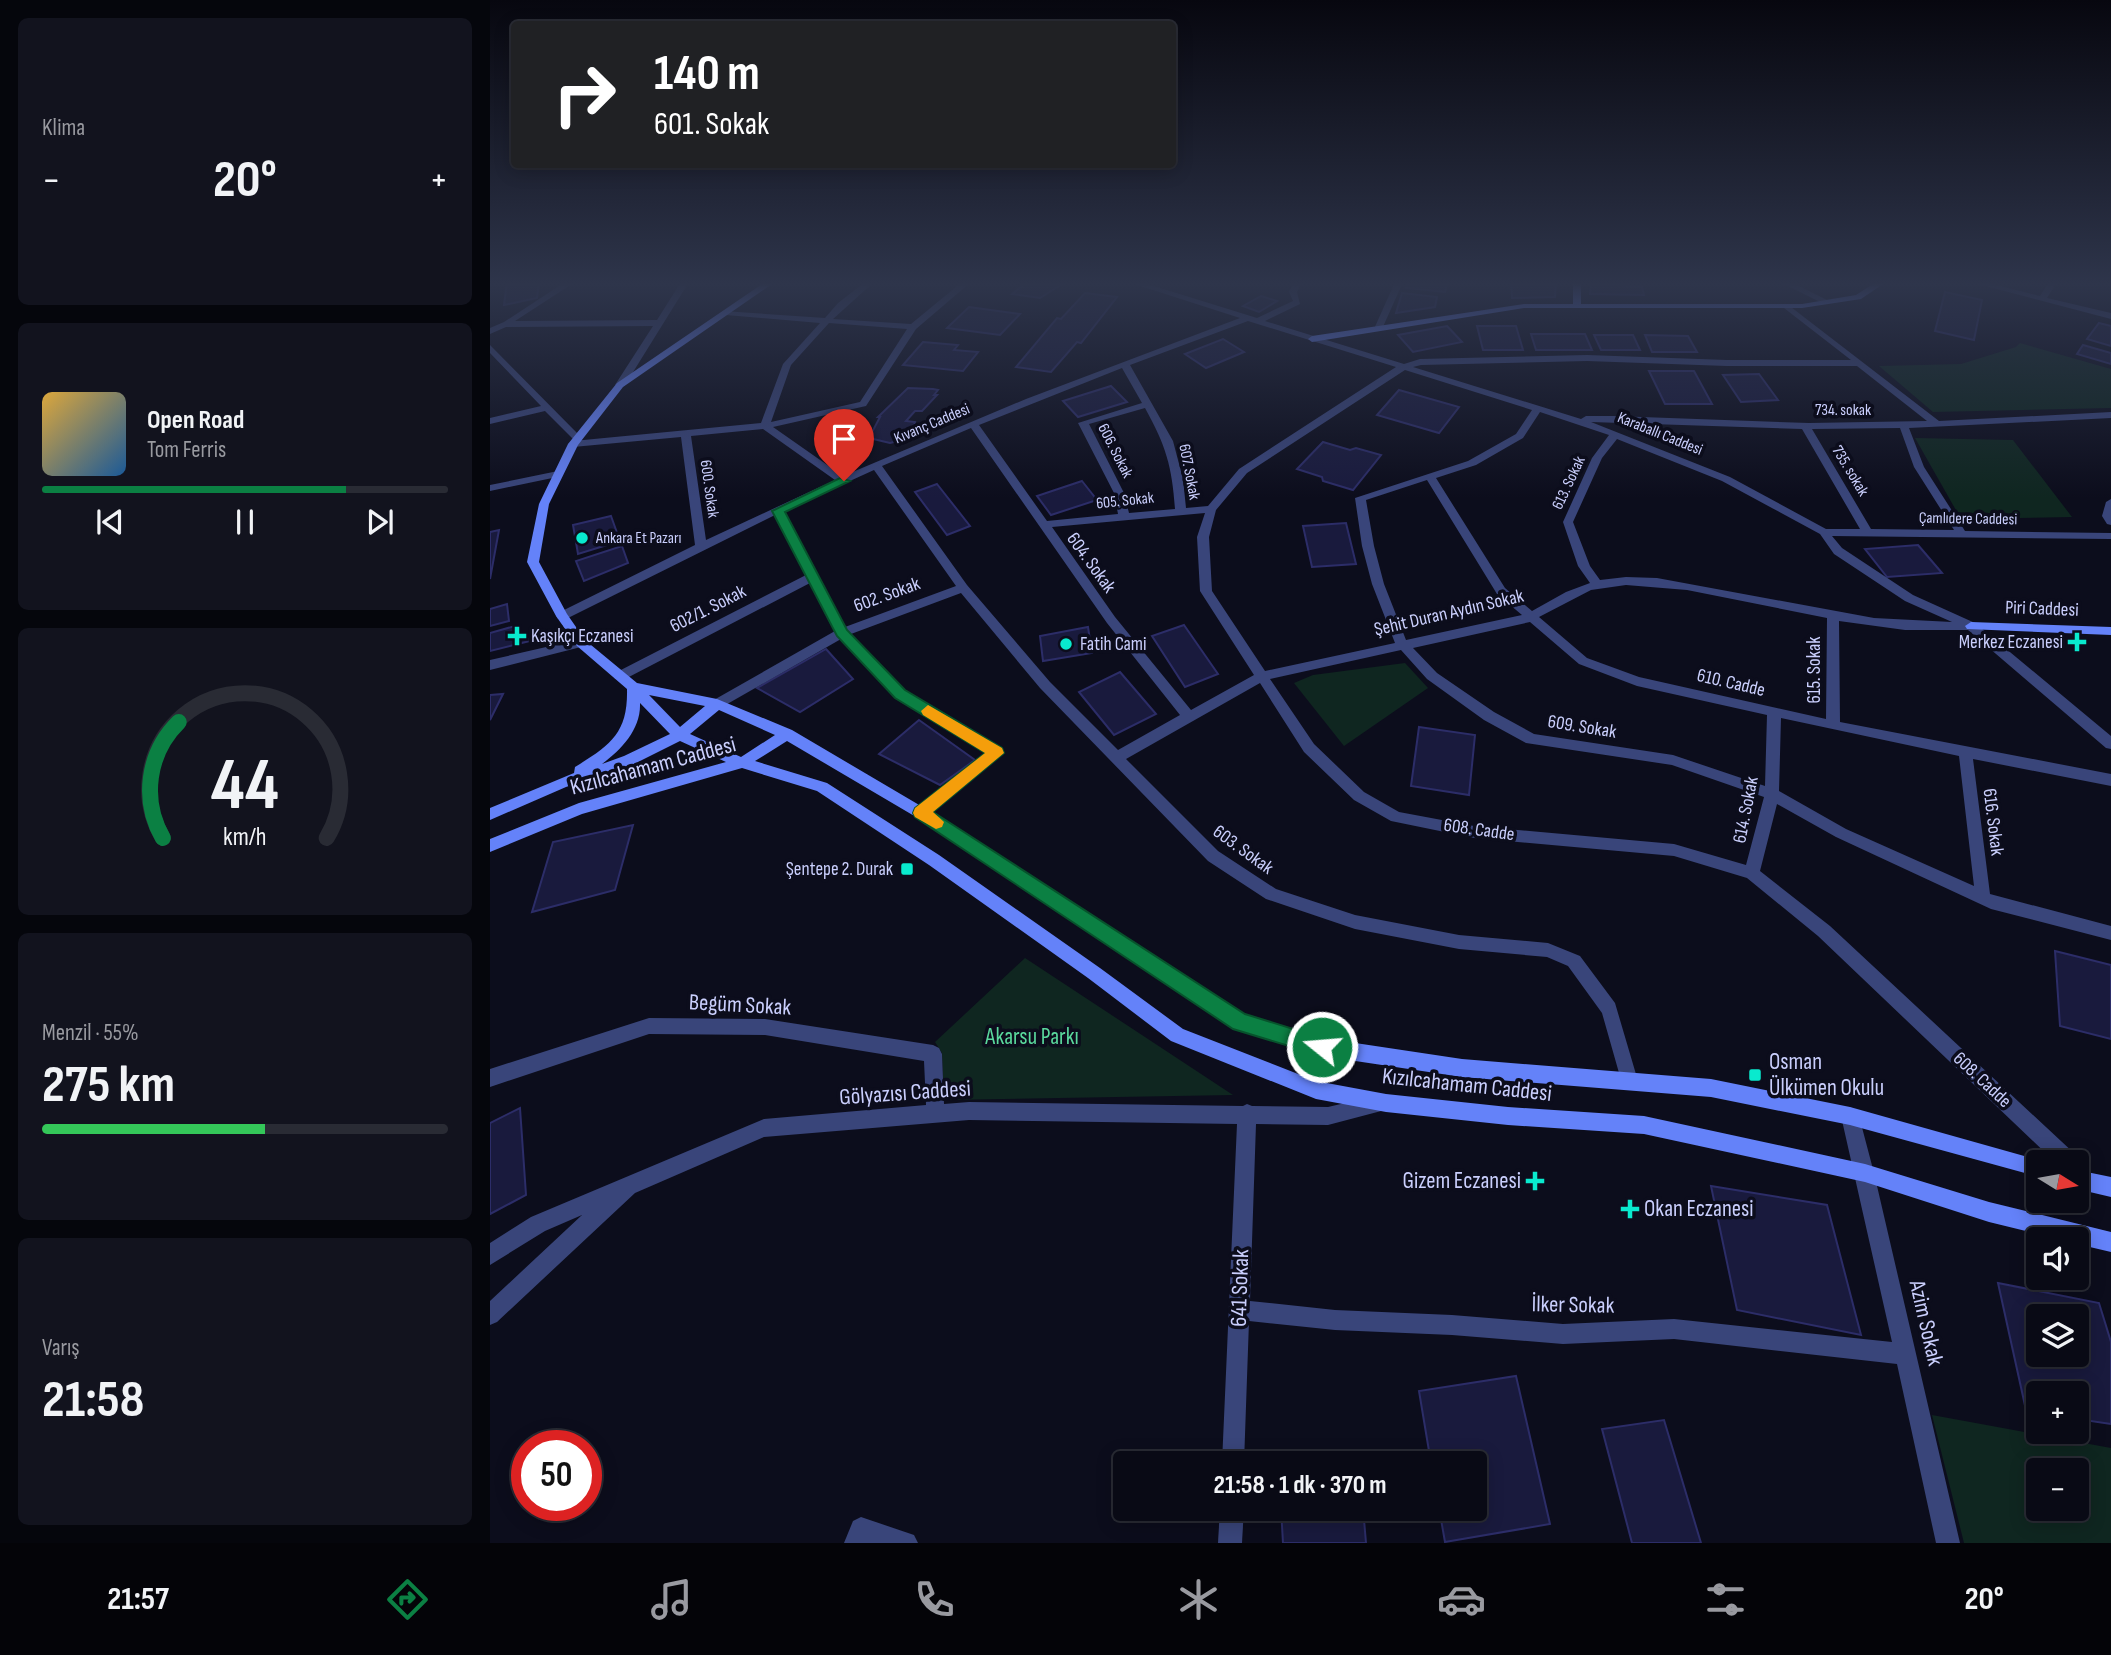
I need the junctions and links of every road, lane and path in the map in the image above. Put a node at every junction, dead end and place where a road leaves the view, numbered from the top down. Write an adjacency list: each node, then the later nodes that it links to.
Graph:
1 (496, 354): 14 (street)
2 (639, 354): 12 (street)
3 (666, 354): 12 (main road)
4 (796, 354): 21 (street)
5 (895, 354): 21 (street)
6 (1156, 354): 10 (street, Kıvanç Caddesi)
7 (1361, 354): 11 (street, Karaballı Caddesi)
8 (1849, 354): 9 (street)
9 (1861, 363): 11 (street); 20 (street)
10 (1125, 365): 13 (street, 607. Sokak); 19 (street, Kıvanç Caddesi)
11 (1403, 367): 15 (street, Karaballı Caddesi); 33 (street, 608. Cadde)
12 (620, 385): 26 (main road)
13 (1147, 404): 35 (street, 607. Sokak); 36 (street, 606. Sokak)
14 (548, 408): 18 (street); 26 (street)
15 (1537, 408): 17 (street, Karaballı Caddesi); 29 (street, 609. Sokak)
16 (2111, 415): 20 (street, 734. sokak)
17 (1574, 420): 22 (street, 734. sokak); 24 (street, Karaballı Caddesi)
18 (490, 421)
19 (973, 424): 27 (street, Kıvanç Caddesi); 38 (street, 604. Sokak)
20 (1937, 424): 23 (street, 734. sokak)
21 (765, 426): 25 (street); 30 (street)
22 (1805, 426): 23 (street, 734. sokak); 40 (street, 735. sokak)
23 (1904, 426): 41 (street)
24 (1615, 434): 39 (street, Karaballı Caddesi); 45 (street, 613. Sokak)
25 (686, 435): 26 (street); 43 (street, 600. Sokak)
26 (575, 440): 28 (main road)
27 (877, 466): 30 (street, Kıvanç Caddesi); 46 (street, 603. Sokak)
28 (558, 474): 31 (street); 48 (main road)
29 (1430, 476): 49 (street, 610. Cadde); 54 (street, 609. Sokak)
30 (844, 481): 34 (street, Kıvanç Caddesi)
31 (490, 488)
32 (2111, 502): 37 (street)
33 (1211, 509): 35 (street, 605. Sokak); 57 (street, 608. Cadde)
34 (778, 511): 43 (street, Kıvanç Caddesi); 44 (street)
35 (1181, 512): 36 (street, 605. Sokak)
36 (1124, 517): 38 (street, 605. Sokak)
37 (2111, 522)
38 (1042, 525): 61 (street, 604. Sokak)
39 (1824, 532): 40 (street, Çamlıdere Caddesi); 50 (street, Karaballı Caddesi)
40 (1868, 533): 41 (street, Çamlıdere Caddesi)
41 (1962, 534): 42 (street, Çamlıdere Caddesi)
42 (2111, 536)
43 (701, 548): 48 (street, Kıvanç Caddesi)
44 (812, 577): 52 (street); 56 (street, 602/1. Sokak)
45 (1597, 585): 47 (street, Şehit Duran Aydın Sokak); 49 (street, Şehit Duran Aydın Sokak)
46 (963, 588): 52 (street, 602. Sokak); 67 (street, 603. Sokak)
47 (1833, 615): 50 (street, Şehit Duran Aydın Sokak); 62 (street, 615. Sokak)
48 (562, 616): 53 (main road)
49 (1529, 618): 54 (street, Şehit Duran Aydın Sokak); 60 (street, 610. Cadde)
50 (1971, 626): 51 (main road, Piri Caddesi); 65 (street, Karaballı Caddesi)
51 (2111, 631)
52 (842, 633): 59 (street, 602. Sokak); 72 (street)
53 (581, 643): 55 (street); 56 (main road)
54 (1401, 643): 57 (street, Şehit Duran Aydın Sokak); 71 (street, 609. Sokak)
55 (490, 665)
56 (620, 676): 58 (main road)
57 (1262, 676): 61 (street, Şehit Duran Aydın Sokak); 75 (street, 608. Cadde)
58 (633, 687): 59 (main road); 64 (main road); 69 (main road)
59 (717, 704): 63 (main road, Kızılcahamam Caddesi); 64 (main road, Kızılcahamam Caddesi)
60 (1774, 712): 62 (street, 610. Cadde); 71 (street, 614. Sokak)
61 (1189, 717): 67 (street, Şehit Duran Aydın Sokak)
62 (1833, 725): 66 (street, 610. Cadde)
63 (787, 734): 68 (main road); 72 (main road, Kızılcahamam Caddesi)
64 (680, 735): 68 (main road); 69 (main road, Kızılcahamam Caddesi)
65 (2111, 744)
66 (1965, 752): 70 (street, 610. Cadde); 76 (street, 616. Sokak)
67 (1117, 757): 79 (street, 603. Sokak)
68 (742, 763): 74 (main road, Kızılcahamam Caddesi); 80 (main road, Kızılcahamam Caddesi)
69 (561, 783): 73 (main road, Kızılcahamam Caddesi)
70 (2109, 784)
71 (1772, 794): 75 (street, 614. Sokak); 76 (street, 609. Sokak)
72 (921, 813): 79 (main road, Kızılcahamam Caddesi)
73 (490, 814)
74 (490, 846)
75 (1752, 873): 84 (street, 608. Cadde)
76 (1983, 897): 77 (street, 609. Sokak)
77 (2111, 933)
78 (490, 1078): 82 (street, Begüm Sokak)
79 (1629, 1081): 83 (main road, Kızılcahamam Caddesi)
80 (1386, 1103): 81 (street, Gölyazısı Caddesi); 86 (main road, Kızılcahamam Caddesi)
81 (1247, 1113): 82 (street, Gölyazısı Caddesi); 92 (street, 641 Sokak)
82 (935, 1114): 88 (street, Gölyazısı Caddesi)
83 (1850, 1116): 85 (main road, Kızılcahamam Caddesi); 86 (street, Azim Sokak)
84 (2056, 1150)
85 (2026, 1164)
86 (1865, 1173): 90 (main road, Kızılcahamam Caddesi); 94 (street, Azim Sokak)
87 (2090, 1179): 89 (main road)
88 (628, 1186): 91 (street); 93 (street, Gölyazısı Caddesi)
89 (2111, 1186)
90 (2111, 1242)
91 (490, 1255)
92 (1239, 1310): 94 (street, İlker Sokak); 95 (street, 641 Sokak)
93 (490, 1315)
94 (1906, 1354): 100 (street, Azim Sokak)
95 (1233, 1451)
96 (1231, 1521): 99 (street)
97 (858, 1536): 98 (street)
98 (906, 1543)
99 (1230, 1543)
100 (1948, 1543)

